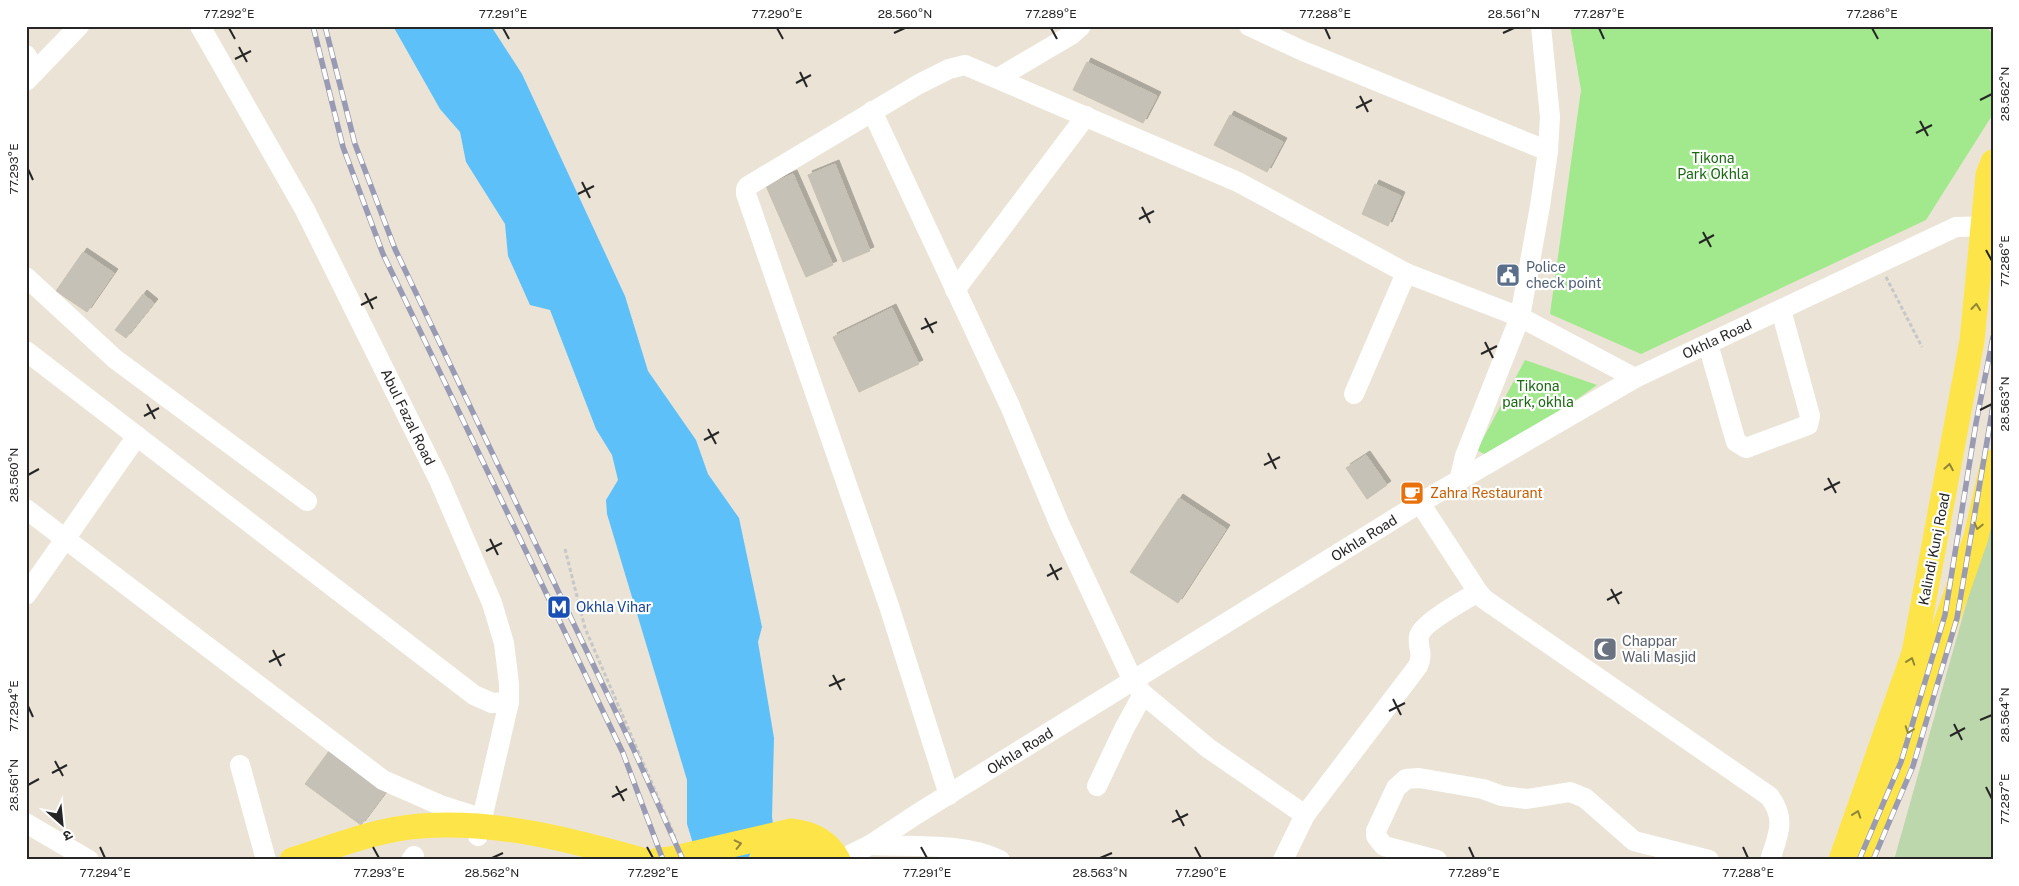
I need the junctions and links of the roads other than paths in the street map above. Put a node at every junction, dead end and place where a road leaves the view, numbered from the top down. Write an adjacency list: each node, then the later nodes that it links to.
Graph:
1 (79, 26): 6 (street)
2 (200, 26): 32 (street, Abul Fazal Road)
3 (1081, 26): 7 (street)
4 (1249, 26): 10 (street)
5 (1540, 26): 10 (street)
6 (29, 69)
7 (998, 78): 8 (street); 9 (street)
8 (872, 111): 15 (street); 35 (street)
9 (1086, 116): 13 (street); 15 (street)
10 (1548, 151): 17 (street)
11 (1993, 162): 12 (main road, Kalindi Kunj Road)
12 (1988, 227): 16 (street, Okhla Road); 57 (main road, Kalindi Kunj Road, one-way to 12)
13 (1406, 273): 17 (street); 21 (street)
14 (26, 277): 25 (street)
15 (955, 290): 31 (street)
16 (1781, 310): 18 (street, Okhla Road); 18 (street)
17 (1520, 317): 20 (street); 24 (street)
18 (1708, 344): 20 (street, Okhla Road)
19 (26, 351): 22 (street)
20 (1635, 378): 24 (street, Okhla Road)
21 (1354, 394)
22 (137, 436): 28 (street); 32 (street)
23 (1993, 462): 58 (main road, Kalindi Kunj Road, one-way to 58)
24 (1459, 480): 26 (street, Okhla Road)
25 (307, 500)
26 (1420, 503): 29 (street); 31 (street, Okhla Road)
27 (26, 509): 28 (street)
28 (65, 538): 30 (street); 38 (street)
29 (1478, 592): 36 (street); 56 (street)
30 (26, 595)
31 (1138, 688): 34 (street); 35 (street, Okhla Road); 36 (street)
32 (509, 702): 38 (street, Abul Fazal Road)
33 (240, 766): 44 (street)
34 (1097, 786)
35 (949, 795): 40 (street, Okhla Road)
36 (1305, 816): 53 (street)
37 (26, 822): 43 (street)
38 (479, 826): 41 (main road); 45 (main road); 46 (main road)
39 (792, 842): 48 (main road, one-way to 39); 49 (main road); 50 (main road); 51 (main road)
40 (870, 845): 42 (street); 51 (street, Okhla Road)
41 (574, 852): 47 (main road)
42 (916, 853): 52 (street)
43 (89, 860)
44 (266, 860)
45 (292, 860)
46 (336, 860)
47 (642, 860)
48 (658, 860)
49 (761, 860)
50 (822, 860)
51 (839, 860)
52 (1000, 860)
53 (1283, 860)
54 (1437, 860): 55 (street)
55 (1709, 860)
56 (1770, 860)
57 (1841, 860)
58 (1863, 860)

